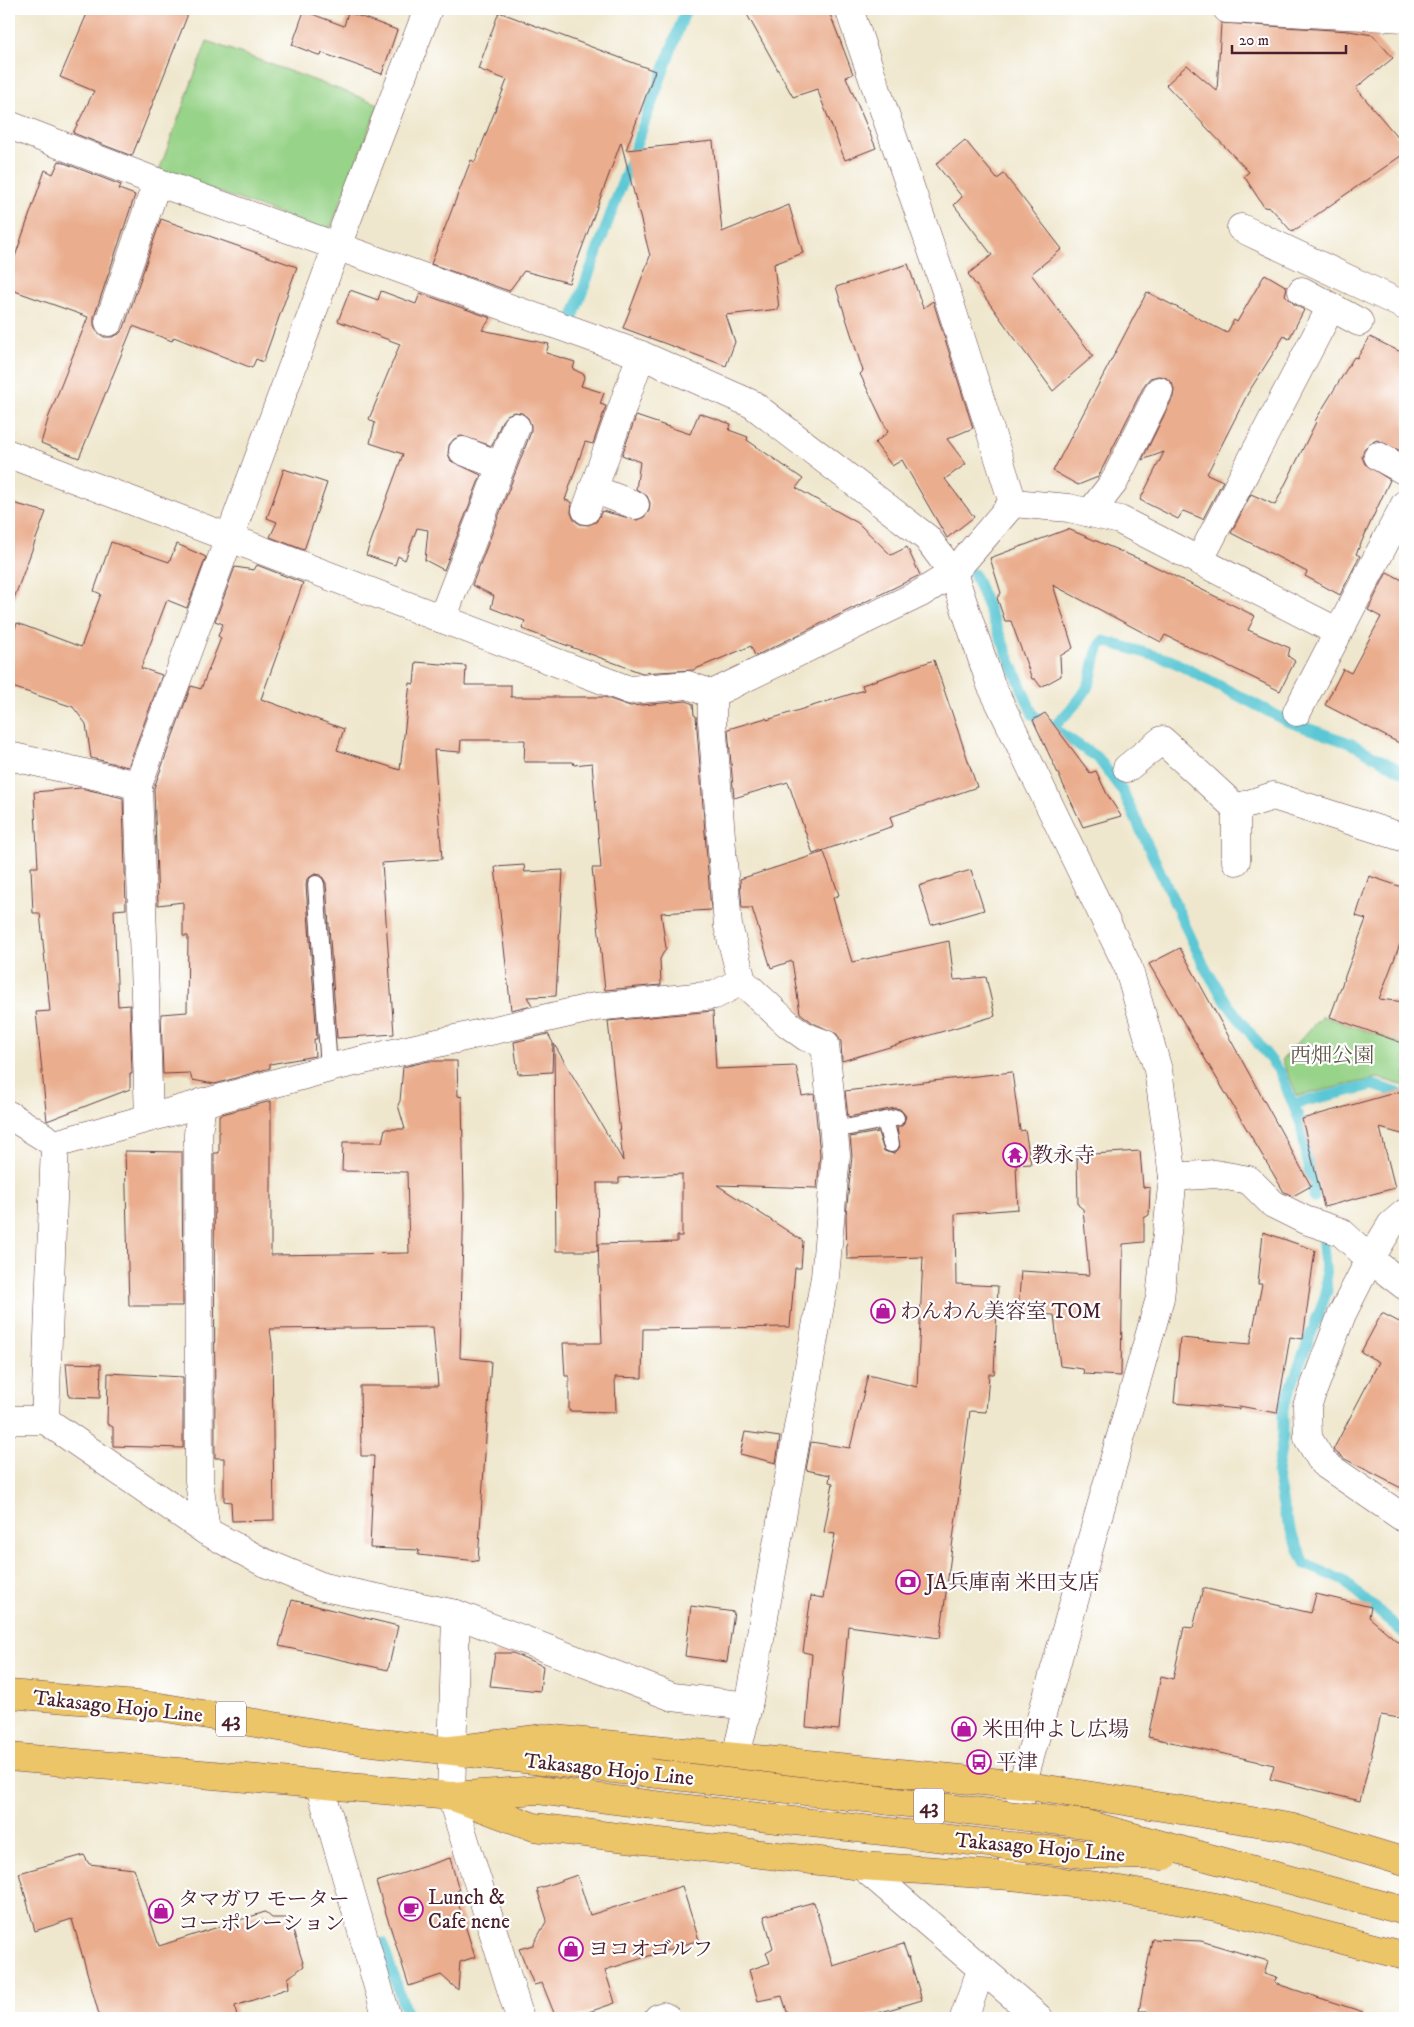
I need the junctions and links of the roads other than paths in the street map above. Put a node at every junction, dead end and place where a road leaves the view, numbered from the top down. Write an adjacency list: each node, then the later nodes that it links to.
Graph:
1 (428, 9): 8 (street)
2 (848, 9): 22 (street)
3 (1228, 9): 4 (street)
4 (1405, 18)
5 (9, 125): 6 (street)
6 (157, 182): 8 (street); 12 (street)
7 (1241, 228): 10 (street)
8 (337, 246): 14 (street); 26 (street)
9 (1302, 291): 11 (street)
10 (1405, 306)
11 (1331, 307): 13 (street); 27 (street)
12 (109, 322)
13 (1359, 322)
14 (641, 356): 24 (street); 28 (street)
15 (1160, 391): 25 (street)
16 (516, 427): 20 (street)
17 (463, 451): 20 (street)
18 (9, 454): 26 (street)
19 (1378, 456): 21 (street)
20 (501, 466): 29 (street)
21 (1405, 471)
22 (1013, 503): 25 (street); 28 (street)
23 (1405, 504): 30 (street)
24 (635, 505)
25 (1090, 513): 27 (street)
26 (231, 538): 29 (street); 35 (street)
27 (1199, 560): 30 (street)
28 (953, 573): 31 (street); 48 (street)
29 (442, 619): 31 (street)
30 (1338, 632): 32 (street)
31 (712, 694): 40 (street)
32 (1297, 712)
33 (9, 756): 35 (street)
34 (1127, 768): 36 (street)
35 (138, 785): 44 (street)
36 (1236, 808): 37 (street); 38 (street)
37 (1405, 838)
38 (1236, 861)
39 (316, 884): 41 (lane)
40 (742, 981): 41 (street); 45 (street)
41 (329, 1068): 42 (street)
42 (202, 1102): 44 (street); 55 (street)
43 (9, 1115): 46 (street)
44 (149, 1117): 46 (street)
45 (834, 1130): 47 (lane); 58 (street)
46 (55, 1144): 53 (street)
47 (891, 1144)
48 (1173, 1177): 50 (street); 62 (street)
49 (1405, 1213): 50 (street)
50 (1370, 1259): 51 (street); 54 (street)
51 (1405, 1286)
52 (9, 1420): 53 (street)
53 (45, 1420): 55 (street)
54 (1405, 1520)
55 (206, 1531): 56 (street)
56 (456, 1614): 58 (street); 59 (street)
57 (9, 1694): 59 (main road, Takasago Hojo Line / 43)
58 (748, 1706): 60 (street)
59 (452, 1750): 60 (main road); 64 (street); 65 (main road, Takasago Hojo Line / 43, bridge)
60 (736, 1756): 62 (main road)
61 (9, 1757): 63 (main road, Takasago Hojo Line / 43)
62 (1022, 1785): 66 (main road); 68 (street)
63 (320, 1786): 64 (main road, Takasago Hojo Line / 43); 72 (street)
64 (451, 1796): 65 (main road, Takasago Hojo Line / 43, bridge); 67 (main road); 73 (street)
65 (1206, 1857): 69 (main road, Takasago Hojo Line / 43)
66 (1405, 1862)
67 (862, 1866): 68 (main road); 71 (street)
68 (1011, 1876): 70 (main road)
69 (1405, 1911)
70 (1405, 1956)
71 (981, 1970): 76 (street); 77 (street)
72 (387, 2018)
73 (520, 2018)
74 (658, 2018): 75 (street)
75 (667, 2018)
76 (964, 2018)
77 (1040, 2018)

